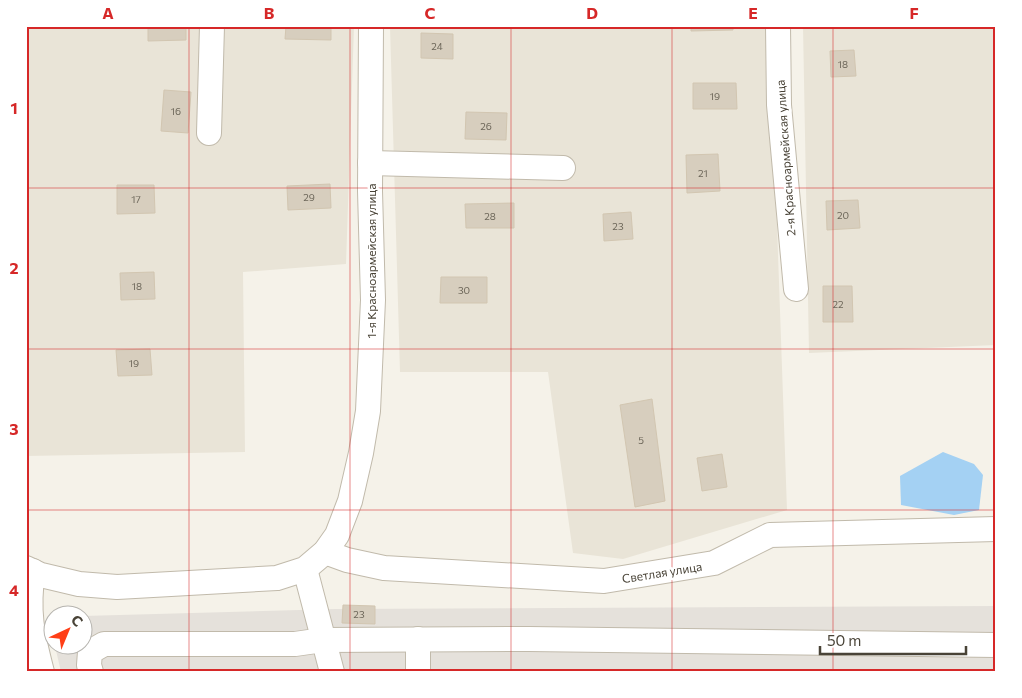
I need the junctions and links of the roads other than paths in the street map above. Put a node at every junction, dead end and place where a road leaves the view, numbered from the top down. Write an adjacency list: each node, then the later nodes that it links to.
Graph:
1 (212, 26): 4 (street)
2 (371, 26): 5 (street, 1-я Красноармейская улица)
3 (778, 26): 7 (street, 2-я Красноармейская улица)
4 (209, 133)
5 (370, 163): 6 (street); 9 (street, 1-я Красноармейская улица)
6 (563, 168)
7 (796, 289)
8 (996, 529): 9 (street, Светлая улица)
9 (325, 552): 10 (street, 1-я Красноармейская улица)
10 (305, 569): 11 (street); 13 (street)
11 (29, 570): 15 (street)
12 (418, 639): 13 (street); 14 (street); 18 (street)
13 (324, 640): 16 (street); 17 (street)
14 (996, 645)
15 (42, 672)
16 (91, 672)
17 (332, 672)
18 (418, 672)

